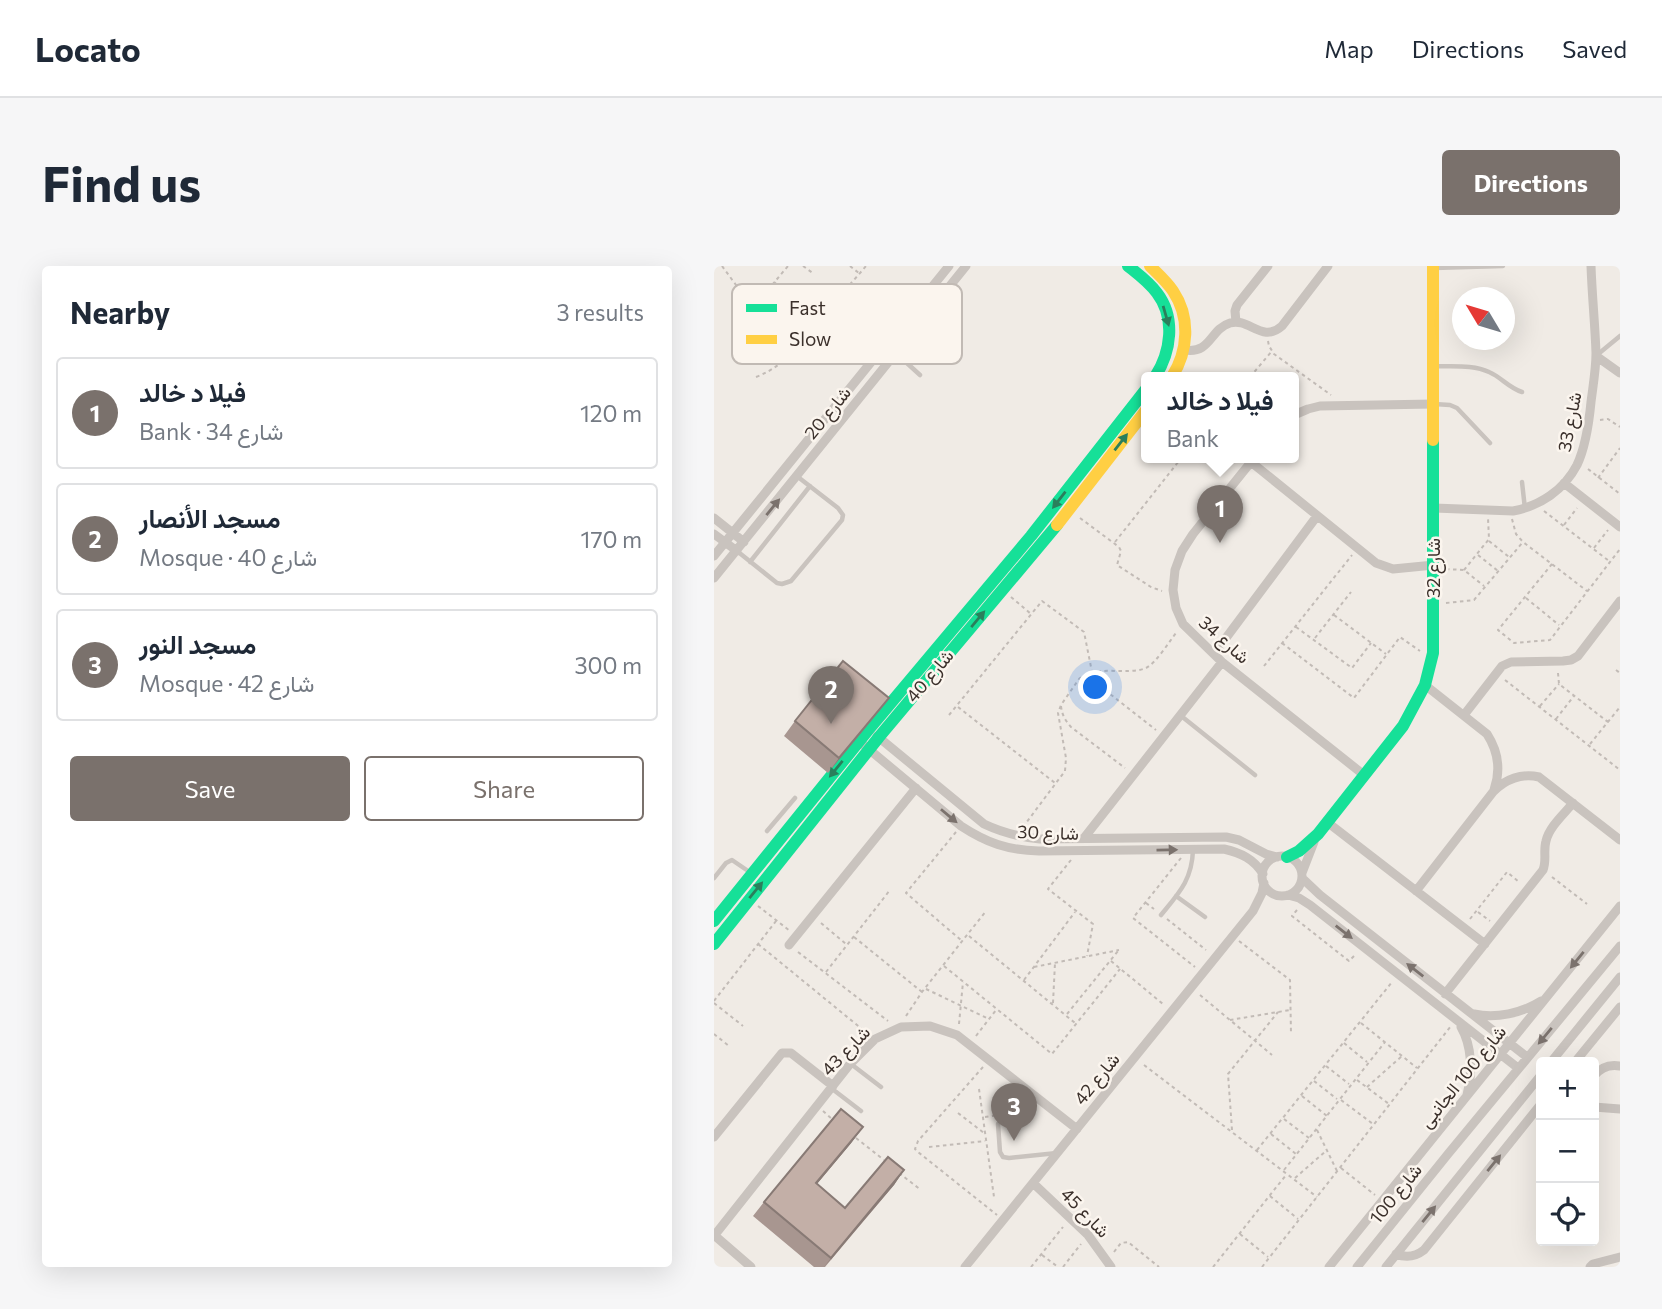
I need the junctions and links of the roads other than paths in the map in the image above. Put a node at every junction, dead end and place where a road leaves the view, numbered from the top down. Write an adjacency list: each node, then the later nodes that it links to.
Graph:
1 (949, 266): 10 (street, شارع 20)
2 (966, 266): 11 (street, شارع 20)
3 (1128, 266): 20 (street, one-way to 20)
4 (1150, 266): 14 (street)
5 (1268, 266): 12 (street)
6 (1328, 266): 12 (street)
7 (1503, 266): 9 (lane)
8 (1591, 266): 15 (street, شارع 33)
9 (1433, 267): 19 (street, شارع 32)
10 (934, 284)
11 (952, 284)
12 (1236, 322): 14 (street)
13 (1620, 336): 15 (lane)
14 (1185, 349): 21 (street)
15 (1596, 356): 22 (street); 34 (street, شارع 33)
16 (870, 364): 41 (street, شارع 20)
17 (887, 364): 32 (street, شارع 20)
18 (908, 364): 23 (lane)
19 (1433, 366): 24 (lane); 26 (street, شارع 32)
20 (1159, 372)
21 (1176, 372)
22 (1620, 373)
23 (920, 375)
24 (1522, 392)
25 (1141, 394): 56 (street, شارع 40, one-way to 56)
26 (1433, 404): 27 (street); 29 (lane); 36 (street, شارع 32)
27 (1299, 412)
28 (1141, 416): 56 (street, شارع 40, one-way to 28)
29 (1490, 443)
30 (1251, 463): 51 (street, شارع 34)
31 (1256, 463): 38 (street)
32 (797, 476): 35 (lane); 44 (street, شارع 20, one-way to 32)
33 (1522, 482): 37 (lane)
34 (1564, 483): 37 (street, شارع 33); 40 (street)
35 (810, 486): 47 (lane); 47 (lane)
36 (1434, 508): 37 (street, شارع 33); 48 (street, شارع 32)
37 (1530, 508)
38 (1317, 516): 48 (street); 51 (street)
39 (714, 518): 41 (street)
40 (1617, 525)
41 (733, 533): 43 (street, شارع 20); 44 (street)
42 (714, 534): 43 (street)
43 (725, 542): 45 (street); 46 (street, شارع 20)
44 (744, 542): 45 (street, شارع 20)
45 (737, 551): 47 (lane); 49 (street, شارع 20)
46 (714, 556)
47 (750, 562)
48 (1434, 566): 53 (street, شارع 32)
49 (714, 578)
50 (1620, 601): 55 (street)
51 (1214, 654): 52 (street, شارع 34)
52 (1222, 662): 54 (street); 61 (street, شارع 34)
53 (1425, 685): 55 (street); 61 (street, شارع 32)
54 (1180, 715): 60 (lane); 71 (street)
55 (1464, 715): 63 (street)
56 (874, 733): 57 (street, شارع 40); 58 (street, شارع 30)
57 (864, 745): 59 (street, شارع 30); 67 (street, شارع 40, one-way to 67); 87 (street, شارع 40, one-way to 57)
58 (899, 755): 59 (street); 71 (street, شارع 30)
59 (890, 766): 62 (street, شارع 30)
60 (1255, 775)
61 (1364, 775): 68 (street, شارع 32)
62 (916, 789): 73 (street, شارع 30, one-way to 73); 89 (street)
63 (1493, 792): 65 (street); 79 (street)
64 (794, 799): 66 (lane)
65 (1573, 803): 72 (street); 88 (street)
66 (782, 814): 67 (lane); 69 (lane)
67 (793, 822): 75 (street, شارع 40)
68 (1327, 822): 70 (street, شارع 32); 79 (street)
69 (767, 831)
70 (1318, 834): 74 (street, شارع 32); 76 (street, شارع 32)
71 (1084, 838): 74 (street, شارع 30)
72 (1620, 840)
73 (1193, 849): 78 (street, شارع 30); 81 (lane)
74 (1282, 857): 76 (street); 78 (street)
75 (752, 874): 77 (lane); 86 (street, شارع 40)
76 (1302, 876): 80 (street); 92 (street, one-way to 76)
77 (714, 878)
78 (1263, 879): 80 (street); 83 (street, شارع 42)
79 (1416, 891): 88 (street)
80 (1283, 895): 83 (street, شارع 42); 96 (street, one-way to 96)
81 (1176, 896): 84 (lane); 85 (lane)
82 (1620, 906): 93 (street, شارع 100 الجانبى, one-way to 93)
83 (1253, 911): 117 (street, شارع 42)
84 (1161, 915)
85 (1205, 918)
86 (714, 921)
87 (714, 944)
88 (1485, 944): 92 (street)
89 (789, 945)
90 (1620, 946): 101 (street, شارع 100, one-way to 101)
91 (1620, 977): 99 (street)
92 (1446, 994): 95 (street)
93 (1548, 996): 95 (street); 97 (street, شارع 100 الجانبى)
94 (1620, 1007): 100 (street)
95 (1468, 1011): 97 (street)
96 (1456, 1020): 98 (street); 109 (street)
97 (1510, 1044): 98 (street, شارع 100 الجانبى); 101 (street)
98 (1501, 1055): 104 (street); 109 (street, شارع 100 الجانبى)
99 (1555, 1057)
100 (1579, 1057)
101 (1527, 1058): 104 (street, شارع 100)
102 (850, 1064): 107 (street, شارع 43); 108 (lane); 117 (street, شارع 43)
103 (1620, 1066): 105 (street)
104 (1518, 1068): 128 (street, شارع 100)
105 (1599, 1070)
106 (1536, 1080): 122 (street, one-way to 106)
107 (832, 1087): 113 (lane); 118 (street); 121 (street, شارع 43)
108 (881, 1087)
109 (1466, 1097): 127 (street, شارع 100 الجانبى)
110 (1599, 1107): 111 (street)
111 (1620, 1109)
112 (1536, 1110): 115 (street)
113 (861, 1111)
114 (1536, 1116): 115 (street)
115 (1530, 1118): 122 (street, one-way to 115)
116 (998, 1124): 119 (lane)
117 (1077, 1129): 119 (street, شارع 42)
118 (714, 1137)
119 (1057, 1153): 120 (street, شارع 42)
120 (1033, 1183): 124 (street, شارع 45); 126 (street, شارع 42)
121 (714, 1235): 125 (street)
122 (1396, 1255): 129 (street)
123 (1620, 1257): 130 (street)
124 (1109, 1264)
125 (751, 1267)
126 (965, 1267)
127 (1329, 1267)
128 (1357, 1267)
129 (1386, 1267)
130 (1590, 1267)

